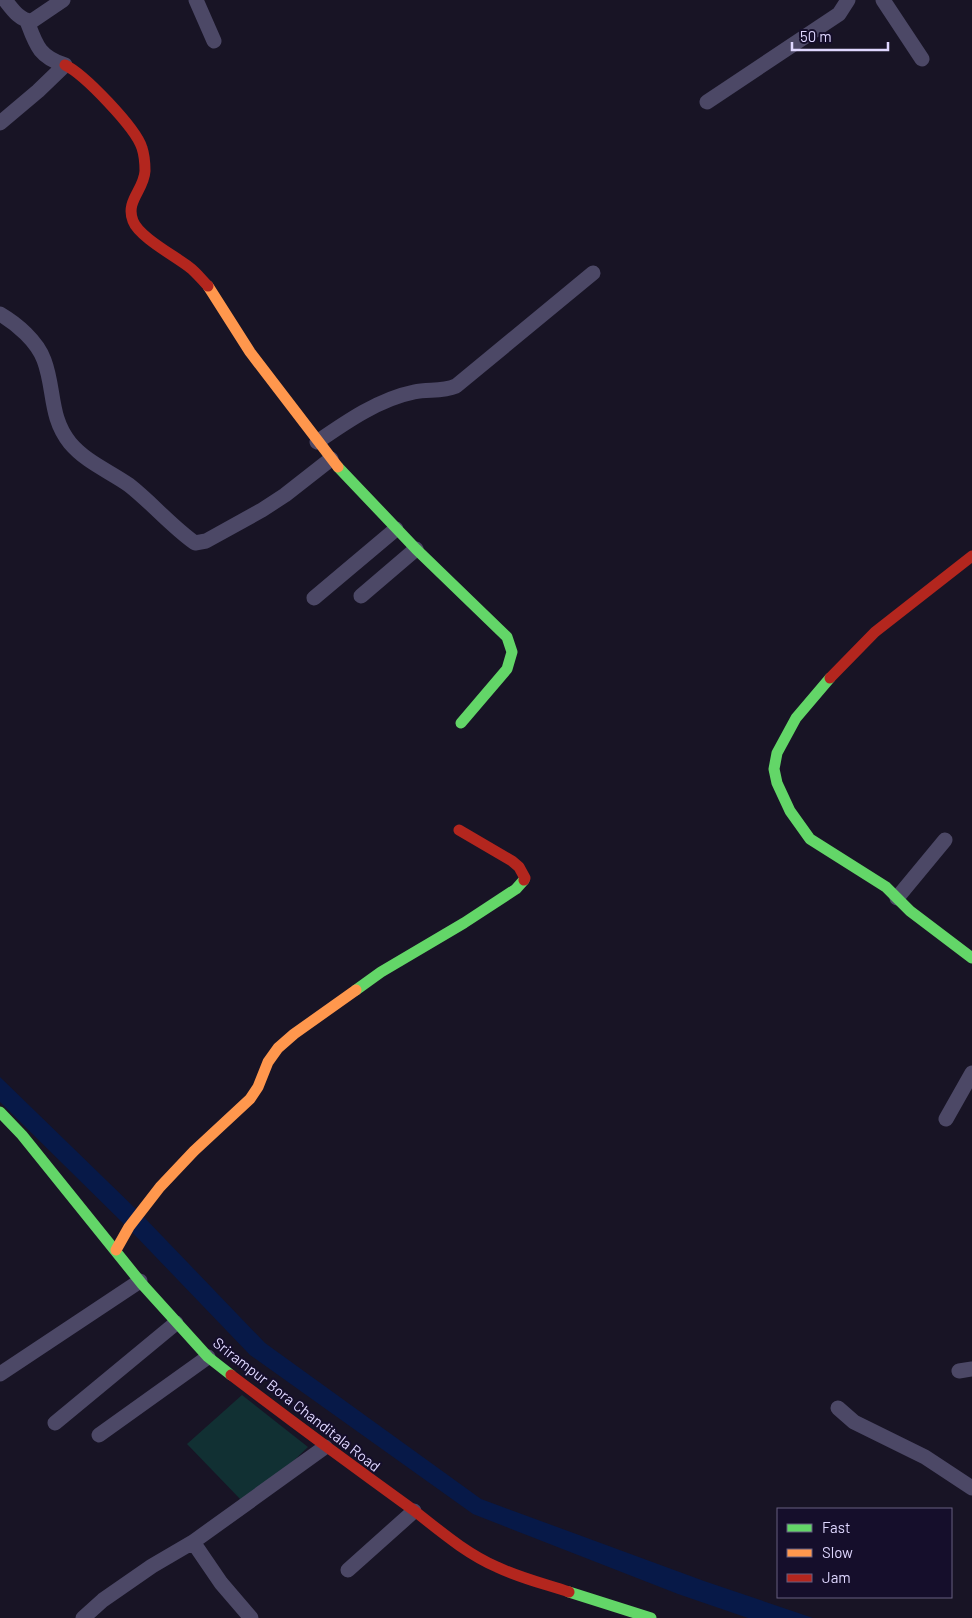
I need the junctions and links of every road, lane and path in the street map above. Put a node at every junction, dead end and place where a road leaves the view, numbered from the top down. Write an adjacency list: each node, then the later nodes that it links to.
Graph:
1 (5, 0): 6 (street)
2 (63, 0): 6 (street)
3 (196, 0): 7 (street)
4 (848, 0): 10 (street)
5 (883, 0): 8 (street)
6 (27, 21): 9 (street)
7 (214, 41)
8 (922, 59)
9 (66, 65): 11 (street); 14 (street)
10 (707, 102)
11 (0, 123)
12 (593, 273): 14 (street)
13 (0, 314): 15 (street)
14 (317, 442): 15 (street)
15 (331, 459): 16 (street)
16 (396, 529): 17 (street); 20 (street)
17 (416, 549): 19 (street); 21 (street)
18 (972, 556): 24 (street)
19 (361, 596)
20 (314, 598)
21 (461, 723)
22 (459, 830): 29 (street)
23 (945, 840): 24 (street)
24 (897, 898): 25 (street)
25 (972, 958)
26 (972, 1074): 28 (street)
27 (0, 1112): 29 (street, Srirampur Bora Chanditala Road)
28 (946, 1118)
29 (116, 1250): 30 (street, Srirampur Bora Chanditala Road)
30 (140, 1282): 31 (street, Srirampur Bora Chanditala Road); 33 (street)
31 (176, 1323): 32 (street, Srirampur Bora Chanditala Road); 35 (street)
32 (208, 1357): 36 (street); 37 (street, Srirampur Bora Chanditala Road)
33 (0, 1374)
34 (838, 1408): 38 (street)
35 (55, 1423)
36 (99, 1435)
37 (325, 1447): 39 (street, Srirampur Bora Chanditala Road); 40 (street)
38 (972, 1488)
39 (414, 1511): 41 (street); 44 (street, Srirampur Bora Chanditala Road)
40 (193, 1542): 42 (street); 43 (street)
41 (348, 1570)
42 (83, 1618)
43 (251, 1618)
44 (651, 1618)

